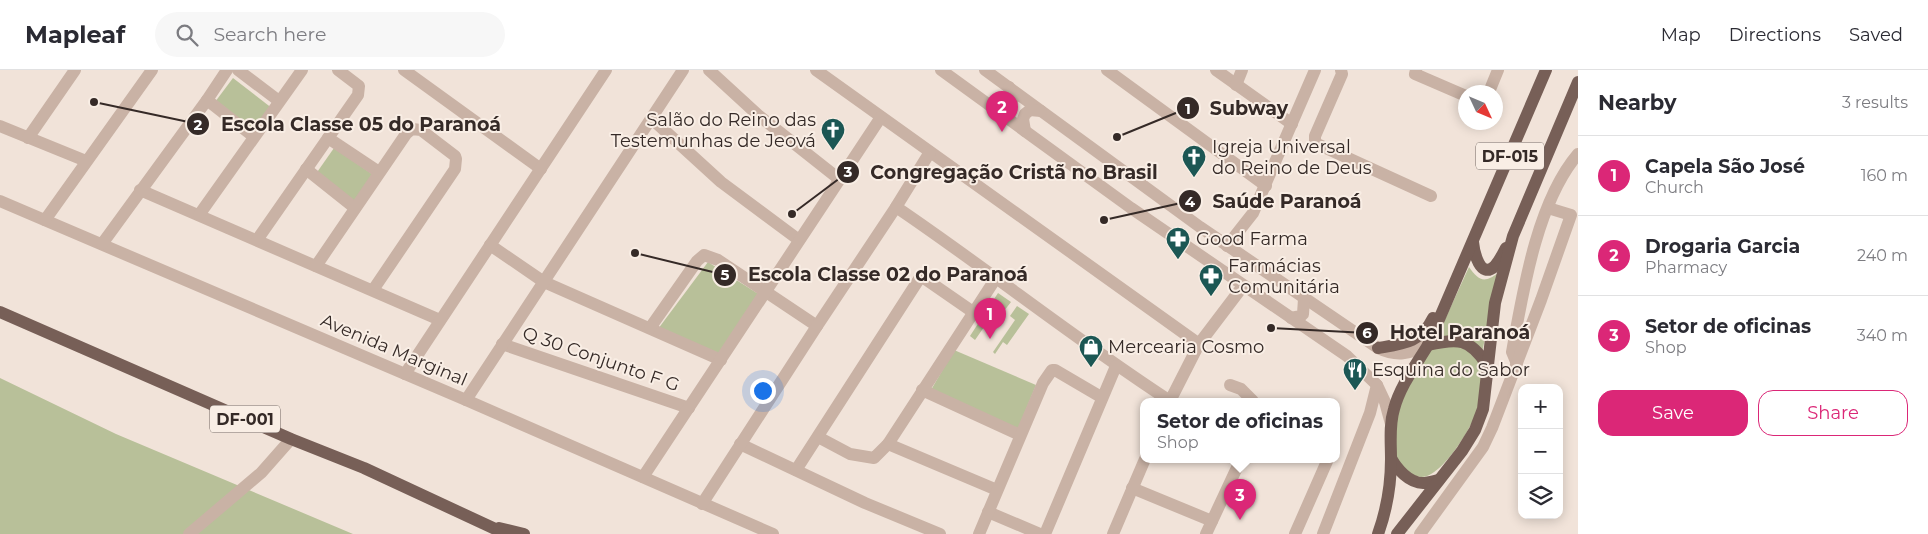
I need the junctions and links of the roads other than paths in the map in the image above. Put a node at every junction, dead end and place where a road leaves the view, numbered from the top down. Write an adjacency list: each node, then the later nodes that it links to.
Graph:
1 (75, 70): 37 (street)
2 (152, 70): 41 (street)
3 (227, 70): 27 (street)
4 (238, 70): 28 (street)
5 (302, 70): 28 (street)
6 (339, 70): 38 (street)
7 (404, 70): 43 (street)
8 (606, 70): 43 (street)
9 (683, 70): 32 (street)
10 (709, 70): 45 (street)
11 (816, 70): 31 (street)
12 (941, 70): 29 (street)
13 (985, 70): 25 (street)
14 (1108, 70): 46 (street)
15 (1216, 70): 23 (street)
16 (1242, 70): 23 (street)
17 (1315, 70): 33 (street)
18 (1341, 70): 48 (street)
19 (1416, 70): 26 (street)
20 (1498, 70): 24 (street)
21 (1546, 70): 60 (main road, DF-015)
22 (1578, 82): 55 (main road, DF-015)
23 (1236, 85): 33 (street)
24 (1492, 85)
25 (1009, 87): 29 (street); 30 (street)
26 (1458, 93)
27 (207, 100): 36 (street); 47 (street)
28 (279, 101): 36 (street)
29 (995, 108): 35 (street)
30 (1041, 111): 35 (street); 61 (street)
31 (881, 117): 39 (street); 45 (street)
32 (652, 119): 57 (street); 64 (street)
33 (1292, 124): 46 (street)
34 (0, 126): 37 (street)
35 (1025, 131): 65 (street)
36 (253, 136): 53 (street)
37 (28, 138): 41 (street)
38 (328, 138): 42 (street); 44 (street)
39 (930, 152): 50 (street); 78 (street)
40 (1578, 154): 52 (street)
41 (86, 161): 54 (street)
42 (306, 169): 51 (street); 56 (street)
43 (542, 169): 59 (street)
44 (379, 172): 51 (street); 66 (street)
45 (839, 179): 57 (street)
46 (1266, 186): 61 (street)
47 (140, 190): 53 (street); 58 (street)
48 (1431, 196)
49 (0, 201): 54 (street, Avenida Marginal)
50 (896, 207): 63 (street); 75 (street)
51 (355, 208): 62 (street)
52 (1548, 208): 68 (street); 70 (street)
53 (198, 215): 56 (street)
54 (45, 220): 58 (street, Avenida Marginal)
55 (1513, 236): 60 (main road); 83 (main road, DF-015)
56 (257, 240): 62 (street)
57 (798, 240): 67 (street)
58 (102, 244): 85 (street, Avenida Marginal)
59 (490, 245): 64 (street); 74 (street)
60 (1471, 245): 79 (main road, DF-015); 80 (main road)
61 (1227, 246): 69 (street)
62 (316, 266): 66 (street)
63 (996, 278): 72 (street); 84 (street)
64 (544, 282): 76 (street); 77 (street)
65 (1243, 286): 73 (street); 78 (street)
66 (373, 290): 74 (street)
67 (765, 292): 75 (street); 76 (street); 81 (street)
68 (1522, 295): 70 (street); 82 (street)
69 (1304, 299): 73 (street); 80 (street)
70 (1541, 300): 82 (street)
71 (0, 312): 98 (main road, DF-001)
72 (973, 312): 88 (street); 97 (street)
73 (1291, 318): 86 (street)
74 (440, 320): 85 (street)
75 (816, 326): 99 (street)
76 (650, 328): 81 (street)
77 (502, 344): 93 (street); 94 (street, Q 30 Conjunto F G)
78 (1199, 344): 91 (street)
79 (1428, 345): 80 (street); 83 (main road); 95 (main road, DF-015)
80 (1378, 348)
81 (721, 360): 94 (street)
82 (1517, 364): 113 (street)
83 (1487, 365): 109 (main road, DF-015)
84 (1116, 366): 89 (street); 90 (street)
85 (405, 374): 93 (street, Avenida Marginal)
86 (1377, 384): 95 (street); 106 (street)
87 (1230, 385): 92 (street)
88 (922, 390): 96 (street); 100 (street)
89 (1101, 397): 96 (street); 125 (street)
90 (1165, 398)
91 (1172, 398)
92 (1249, 398)
93 (466, 400): 108 (street, Avenida Marginal)
94 (689, 408): 108 (street)
95 (1391, 424): 101 (main road, DF-015)
96 (1020, 435): 111 (street)
97 (818, 437): 100 (street); 107 (street)
98 (291, 439): 117 (main road, DF-001); 118 (street)
99 (740, 444): 107 (street); 114 (street)
100 (888, 444): 111 (street)
101 (1391, 458): 109 (main road); 130 (main road, DF-015)
102 (1340, 461): 106 (street)
103 (1143, 463): 110 (street)
104 (1239, 463): 116 (street)
105 (1327, 463): 128 (street)
106 (1350, 463): 129 (street)
107 (796, 470): 122 (street)
108 (643, 477): 114 (street, Avenida Marginal)
109 (1439, 480): 112 (main road, DF-015)
110 (1132, 488): 116 (street); 126 (street)
111 (997, 490): 115 (street)
112 (1430, 491): 113 (street); 131 (main road, DF-015)
113 (1442, 502): 132 (street)
114 (702, 504): 121 (street, Avenida Marginal)
115 (988, 512): 123 (street); 124 (street)
116 (1212, 521): 127 (street)
117 (490, 525): 119 (main road, DF-001); 120 (main road, DF-001)
118 (189, 534)
119 (506, 534)
120 (524, 534)
121 (773, 534)
122 (940, 534)
123 (979, 534)
124 (1040, 534)
125 (1045, 534)
126 (1113, 534)
127 (1206, 534)
128 (1295, 534)
129 (1323, 534)
130 (1378, 534)
131 (1397, 534)
132 (1420, 534)

